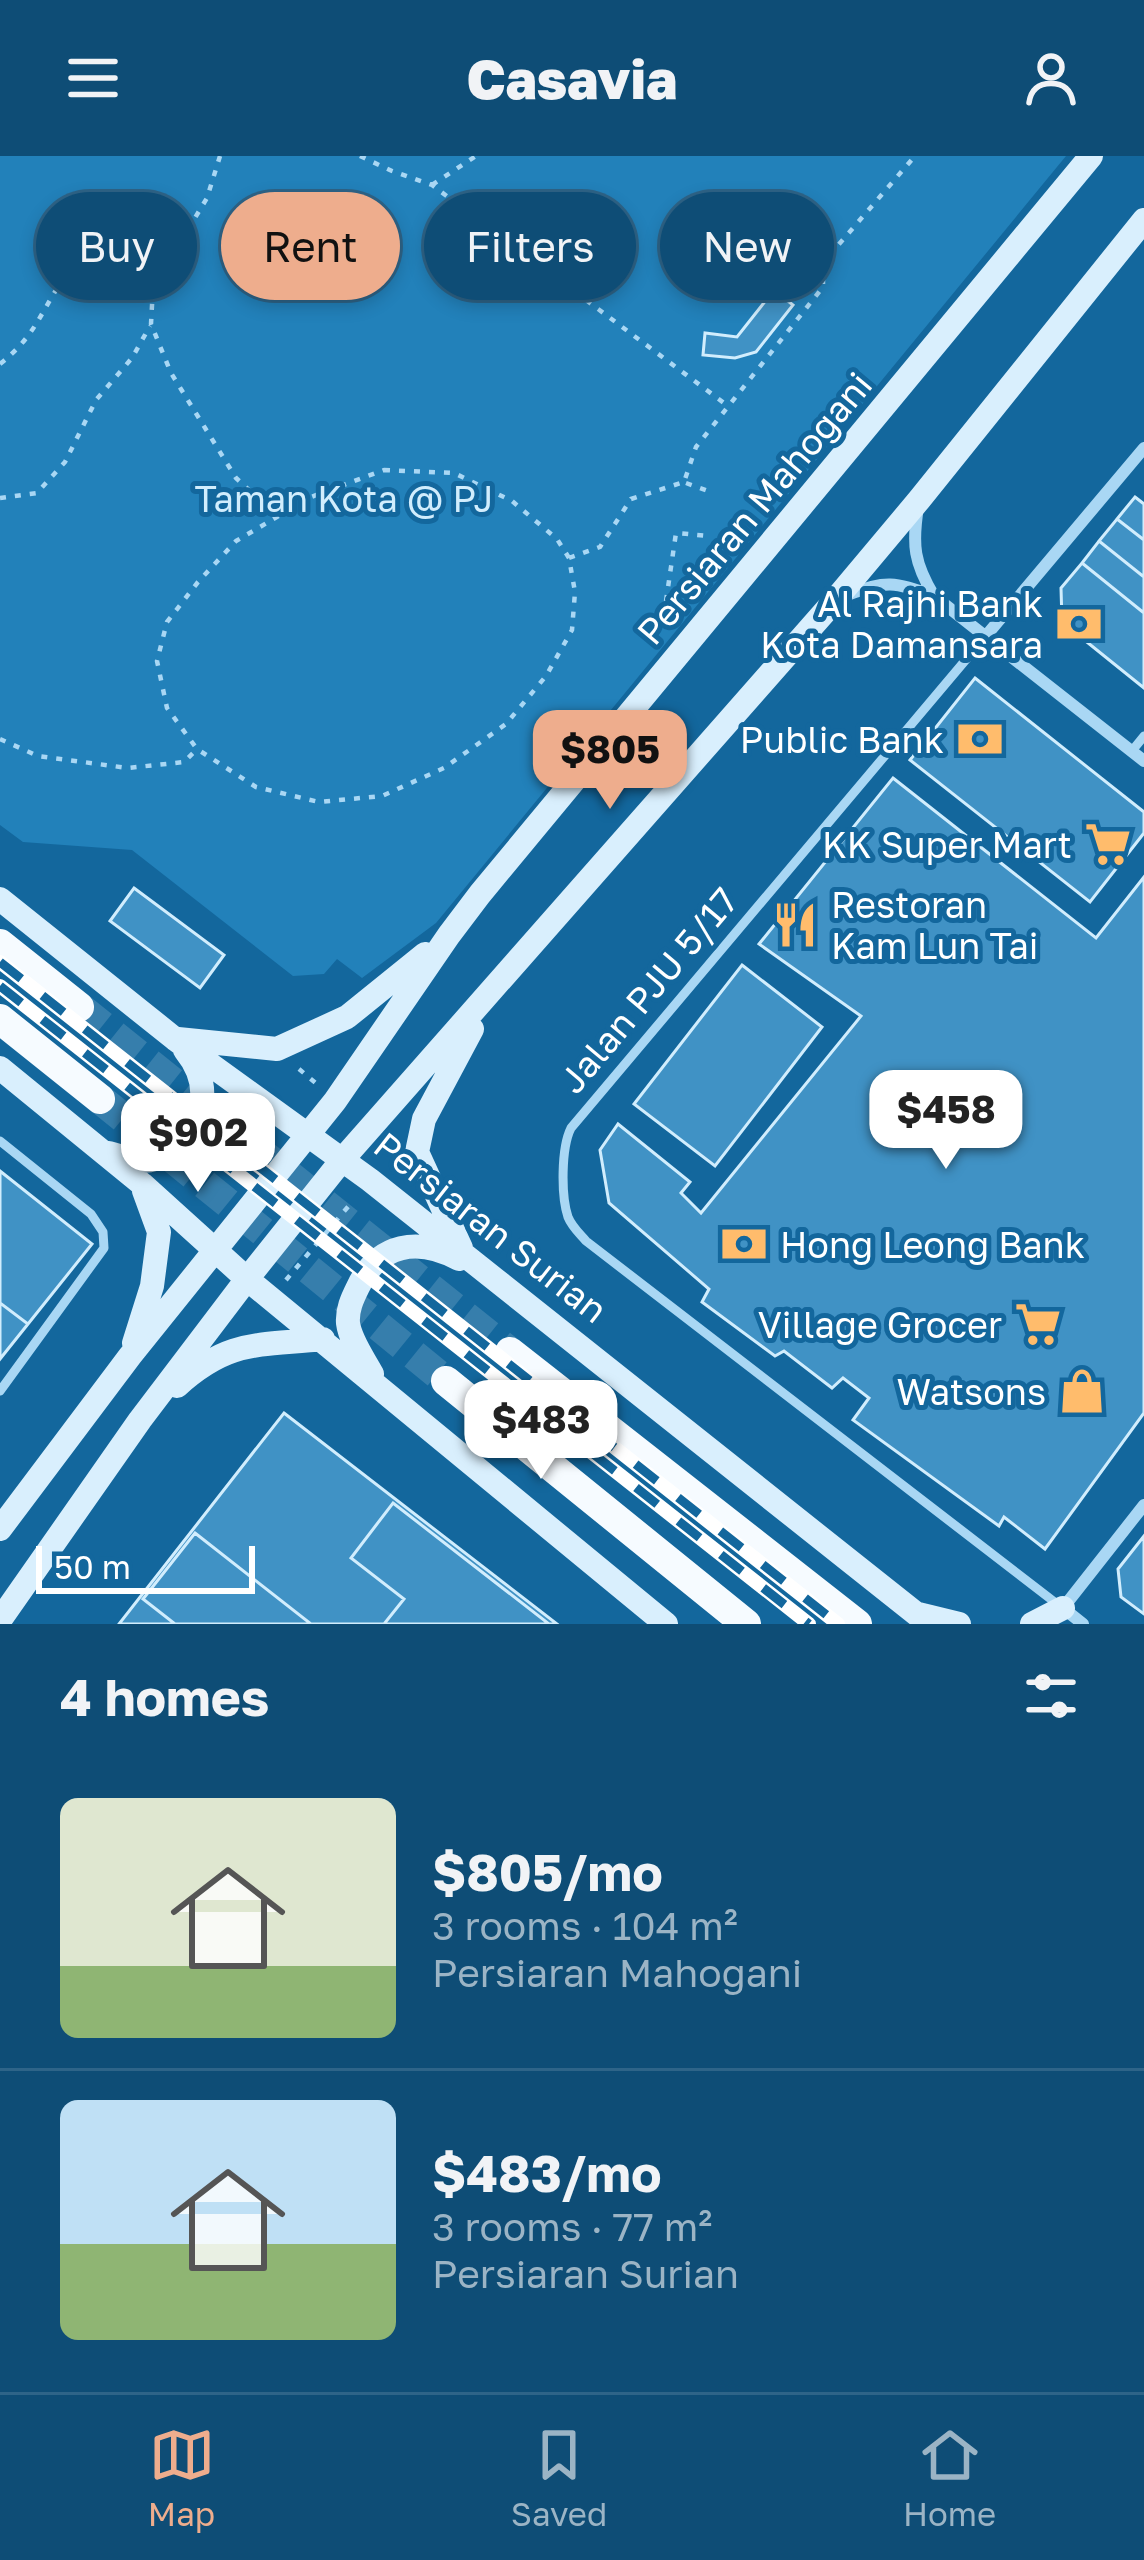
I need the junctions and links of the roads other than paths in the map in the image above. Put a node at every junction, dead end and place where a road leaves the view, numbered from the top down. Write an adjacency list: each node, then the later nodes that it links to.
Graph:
1 (1091, 156): 13 (main road, Persiaran Mahogani)
2 (1144, 220): 4 (main road)
3 (1144, 448): 7 (street, Jalan PJU 5/17)
4 (920, 500): 5 (street); 6 (main road)
5 (934, 596): 6 (street); 7 (street)
6 (836, 599): 12 (main road)
7 (985, 637): 9 (street); 38 (lane, Jalan PJU 5/17)
8 (1144, 736): 9 (lane)
9 (1131, 752): 10 (street)
10 (1144, 761)
11 (0, 899): 17 (main road, Persiaran Surian)
12 (571, 902): 23 (main road); 26 (main road)
13 (448, 935): 17 (main road); 20 (main road, Persiaran Mahogani)
14 (0, 944): 15 (main road)
15 (79, 1007)
16 (0, 1019): 19 (main road)
17 (176, 1039): 20 (main road, Persiaran Surian); 22 (main road)
18 (0, 1068): 22 (main road)
19 (100, 1099)
20 (307, 1135): 23 (main road, Persiaran Surian); 25 (main road, Persiaran Mahogani)
21 (0, 1141): 34 (lane)
22 (101, 1151): 24 (main road)
23 (342, 1160): 26 (main road, Persiaran Surian); 27 (main road)
24 (142, 1184): 25 (main road); 31 (main road)
25 (214, 1251): 27 (main road); 31 (main road, Persiaran Mahogani)
26 (465, 1255): 28 (main road, Persiaran Surian)
27 (247, 1279): 29 (main road); 35 (main road)
28 (496, 1280): 33 (main road); 40 (main road, Persiaran Surian)
29 (323, 1340): 33 (main road); 35 (main road)
30 (510, 1352): 43 (main road)
31 (130, 1356): 37 (main road, Persiaran Mahogani)
32 (446, 1381): 42 (main road)
33 (378, 1387): 41 (main road)
34 (0, 1391)
35 (140, 1420): 39 (main road)
36 (1144, 1505): 38 (street)
37 (0, 1528)
38 (1073, 1616): 45 (main road)
39 (0, 1620)
40 (927, 1620): 44 (main road)
41 (666, 1624)
42 (746, 1624)
43 (857, 1624)
44 (959, 1624)
45 (1032, 1624)

